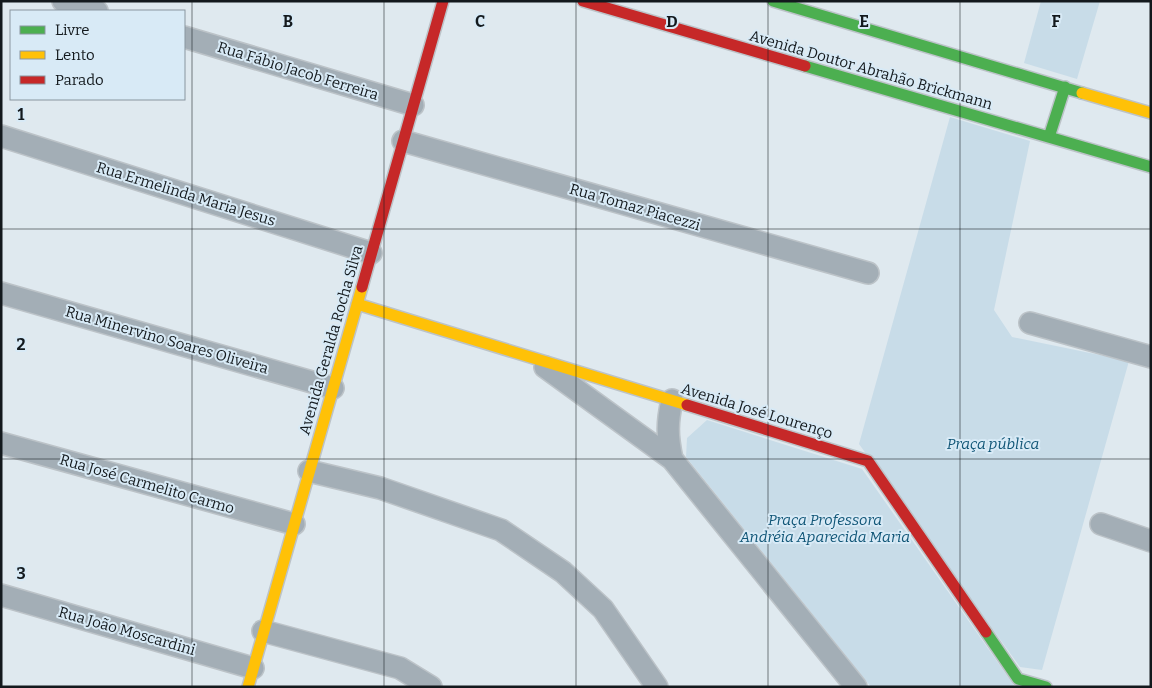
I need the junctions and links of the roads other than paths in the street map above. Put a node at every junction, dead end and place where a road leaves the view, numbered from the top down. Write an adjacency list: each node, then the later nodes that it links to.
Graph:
1 (63, 1): 5 (street)
2 (443, 1): 8 (street, Avenida Geralda Rocha Silva)
3 (773, 1): 7 (street)
4 (591, 2): 11 (street, Avenida Doutor Abrahão Brickmann)
5 (94, 10)
6 (185, 37): 8 (street, Rua Fábio Jacob Ferreira)
7 (1065, 88): 9 (street); 11 (street)
8 (413, 105): 12 (street, Avenida Geralda Rocha Silva)
9 (1151, 113)
10 (1, 136): 14 (street, Rua Ermelinda Maria Jesus)
11 (1049, 138): 13 (street, Avenida Doutor Abrahão Brickmann)
12 (403, 141): 14 (street, Avenida Geralda Rocha Silva); 15 (street, Rua Tomaz Piacezzi)
13 (1151, 167)
14 (371, 252): 17 (street, Avenida Geralda Rocha Silva)
15 (868, 273)
16 (1, 293): 21 (street, Rua Minervino Soares Oliveira)
17 (356, 304): 19 (street, Avenida José Lourenço); 21 (street, Avenida Geralda Rocha Silva)
18 (1030, 323): 20 (street)
19 (531, 357): 22 (street, Avenida José Lourenço); 24 (street)
20 (1151, 358)
21 (333, 388): 25 (street, Avenida Geralda Rocha Silva)
22 (672, 400): 24 (street); 35 (street, Avenida José Lourenço)
23 (1, 443): 26 (street, Rua José Carmelito Carmo)
24 (672, 459): 34 (street)
25 (309, 471): 26 (street, Avenida Geralda Rocha Silva); 33 (street)
26 (294, 524): 30 (street, Avenida Geralda Rocha Silva)
27 (1101, 524): 28 (street)
28 (1151, 541)
29 (1, 595): 31 (street, Rua João Moscardini)
30 (263, 631): 31 (street, Avenida Geralda Rocha Silva); 32 (street)
31 (250, 677)
32 (431, 687)
33 (657, 687)
34 (856, 687)
35 (1046, 687)

